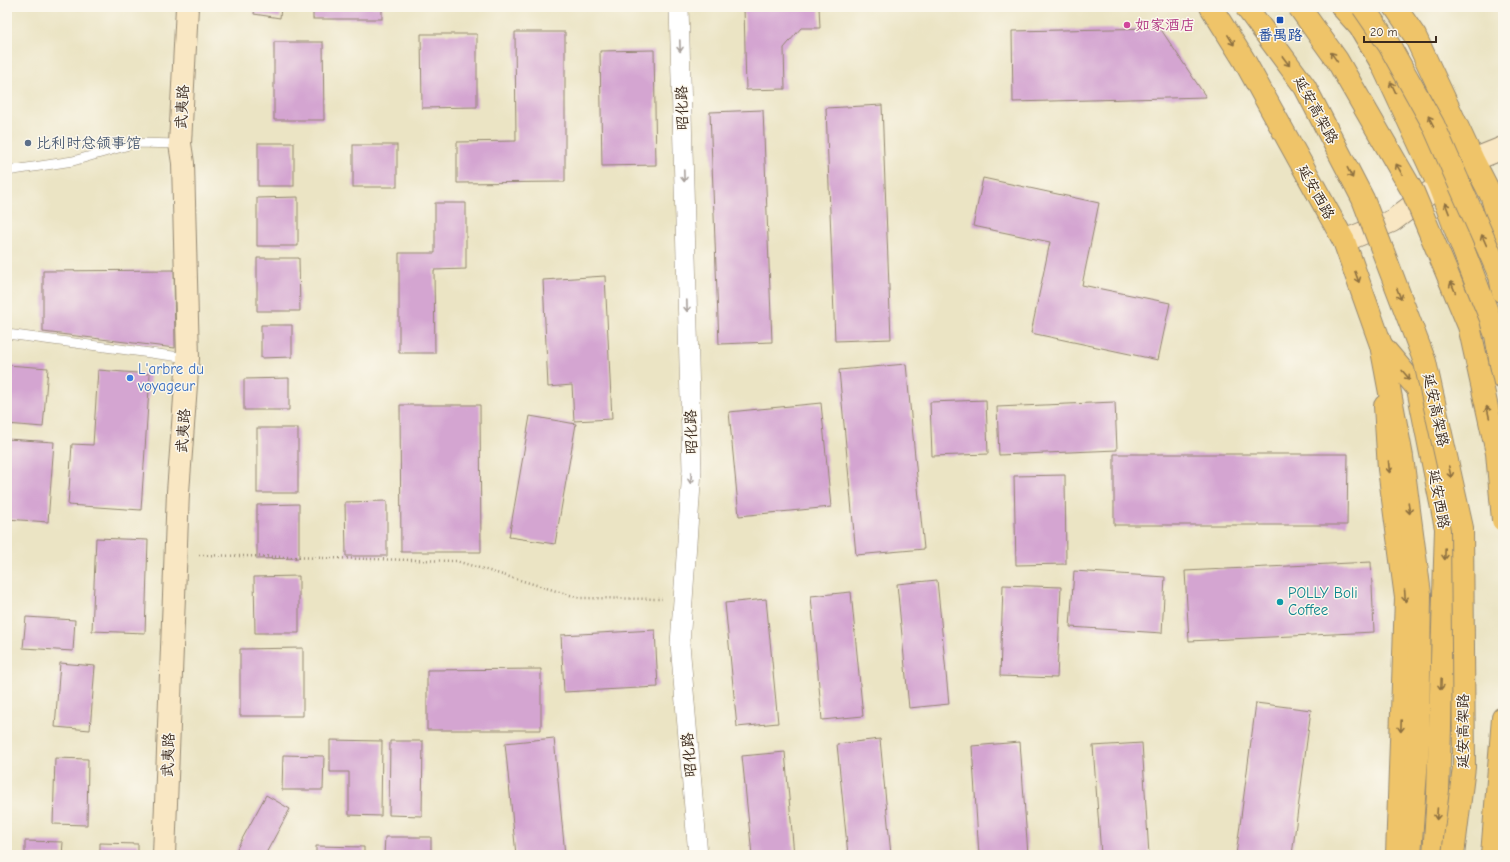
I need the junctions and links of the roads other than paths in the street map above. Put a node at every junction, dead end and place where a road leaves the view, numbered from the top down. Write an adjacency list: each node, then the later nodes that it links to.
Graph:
1 (187, 7): 9 (street, 武夷路)
2 (679, 7): 24 (street, 昭化路, one-way to 24)
3 (1211, 7): 15 (main road, 延安西路, one-way to 15)
4 (1246, 7): 28 (main road, 延安高架路, one-way to 28, bridge)
5 (1298, 7): 21 (main road, one-way to 5, bridge)
6 (1342, 7): 13 (main road, one-way to 6)
7 (1363, 7): 16 (main road, one-way to 7, bridge)
8 (1395, 7): 11 (main road)
9 (180, 144): 12 (lane); 19 (street, 武夷路)
10 (1503, 148): 11 (street)
11 (1473, 160): 13 (street); 14 (main road)
12 (7, 171)
13 (1439, 186): 15 (street); 20 (main road, one-way to 13)
14 (1503, 238)
15 (1344, 241): 18 (main road, 延安西路, one-way to 18)
16 (1503, 292)
17 (7, 334): 19 (lane)
18 (1381, 345): 25 (main road, one-way to 25); 26 (main road, one-way to 26); 27 (main road, 延安西路, one-way to 27)
19 (188, 358): 23 (street, 武夷路)
20 (1503, 378)
21 (1503, 520)
22 (1503, 726): 29 (main road)
23 (164, 855)
24 (698, 855)
25 (1397, 855)
26 (1410, 855)
27 (1434, 855)
28 (1453, 855)
29 (1492, 855)

